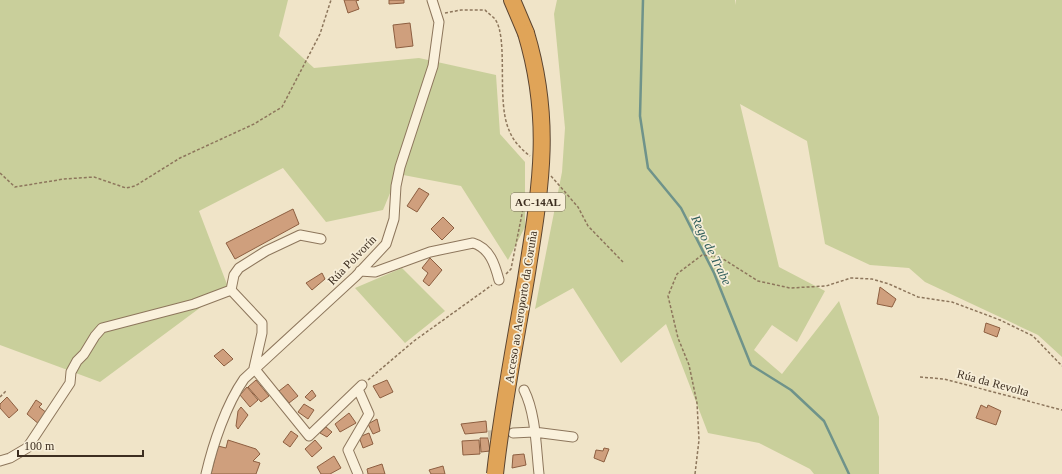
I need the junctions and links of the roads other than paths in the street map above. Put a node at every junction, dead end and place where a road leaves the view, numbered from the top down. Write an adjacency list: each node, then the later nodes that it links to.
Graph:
1 (432, 0): 4 (street, Rúa Polvorín)
2 (512, 0): 15 (highway, Acceso ao Aeroporto da Coruña / AC-14AL, bridge)
3 (321, 239): 6 (street)
4 (360, 271): 5 (street); 7 (street, Rúa Polvorín)
5 (499, 280)
6 (232, 290): 7 (street); 12 (street)
7 (254, 368): 13 (street, Rúa Polvorín); 14 (street)
8 (524, 390): 9 (street)
9 (534, 432): 10 (street); 11 (street); 16 (street)
10 (513, 433)
11 (573, 438)
12 (0, 461)
13 (206, 474)
14 (358, 474)
15 (495, 474)
16 (539, 474)

